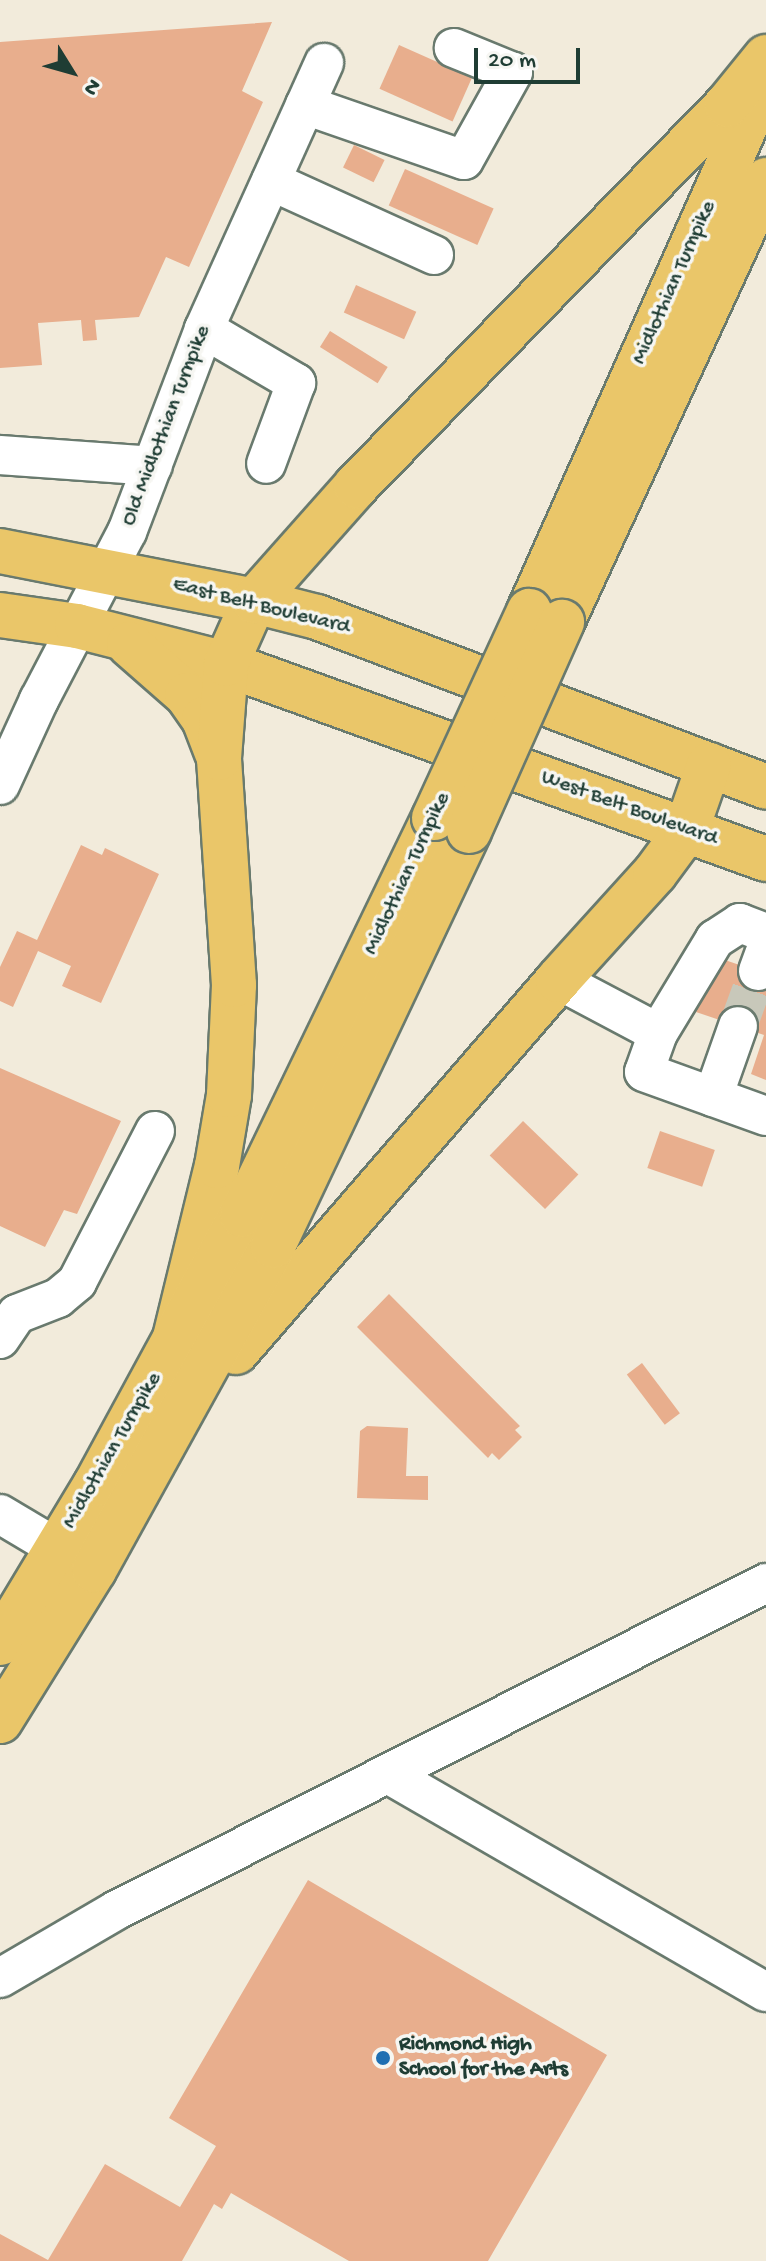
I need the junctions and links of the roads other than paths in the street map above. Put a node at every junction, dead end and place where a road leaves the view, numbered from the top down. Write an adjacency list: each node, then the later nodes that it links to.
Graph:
1 (454, 48): 5 (street)
2 (766, 57): 15 (main road)
3 (324, 63): 5 (street, Old Midlothian Turnpike)
4 (766, 80): 17 (main road, Midlothian Turnpike)
5 (305, 105): 7 (street, Old Midlothian Turnpike)
6 (766, 180): 17 (main road, Midlothian Turnpike)
7 (271, 181): 8 (street); 9 (street, Old Midlothian Turnpike)
8 (434, 255)
9 (204, 329): 11 (street); 12 (street, Old Midlothian Turnpike)
10 (0, 455): 12 (street)
11 (266, 464)
12 (153, 466): 14 (street, Old Midlothian Turnpike)
13 (0, 551): 14 (main road, East Belt Boulevard)
14 (106, 571): 15 (main road, East Belt Boulevard); 18 (street, Old Midlothian Turnpike)
15 (254, 601): 19 (main road); 21 (main road, East Belt Boulevard)
16 (0, 615): 18 (main road)
17 (546, 617): 24 (main road, Midlothian Turnpike, bridge)
18 (97, 631): 19 (main road); 20 (main road); 22 (street, Old Midlothian Turnpike)
19 (226, 664): 20 (main road); 25 (main road, West Belt Boulevard)
20 (219, 758): 35 (main road)
21 (709, 765): 23 (main road); 25 (main road)
22 (3, 770)
23 (766, 787)
24 (452, 824): 35 (main road, Midlothian Turnpike); 36 (main road, Midlothian Turnpike)
25 (686, 831): 26 (main road, West Belt Boulevard); 28 (main road)
26 (766, 859)
27 (766, 933): 30 (street)
28 (558, 980): 30 (street); 36 (main road)
29 (738, 1026): 31 (street)
30 (658, 1033): 31 (street)
31 (713, 1097): 32 (street)
32 (766, 1116)
33 (155, 1131): 34 (street)
34 (0, 1339)
35 (173, 1346): 38 (main road, Midlothian Turnpike)
36 (184, 1411): 39 (main road, Midlothian Turnpike)
37 (0, 1514): 38 (street)
38 (57, 1548): 39 (street); 41 (main road, Midlothian Turnpike)
39 (94, 1570): 42 (main road, Midlothian Turnpike)
40 (766, 1583): 43 (street)
41 (0, 1643)
42 (0, 1721)
43 (388, 1774): 44 (street); 45 (street)
44 (0, 1978)
45 (766, 1992)

